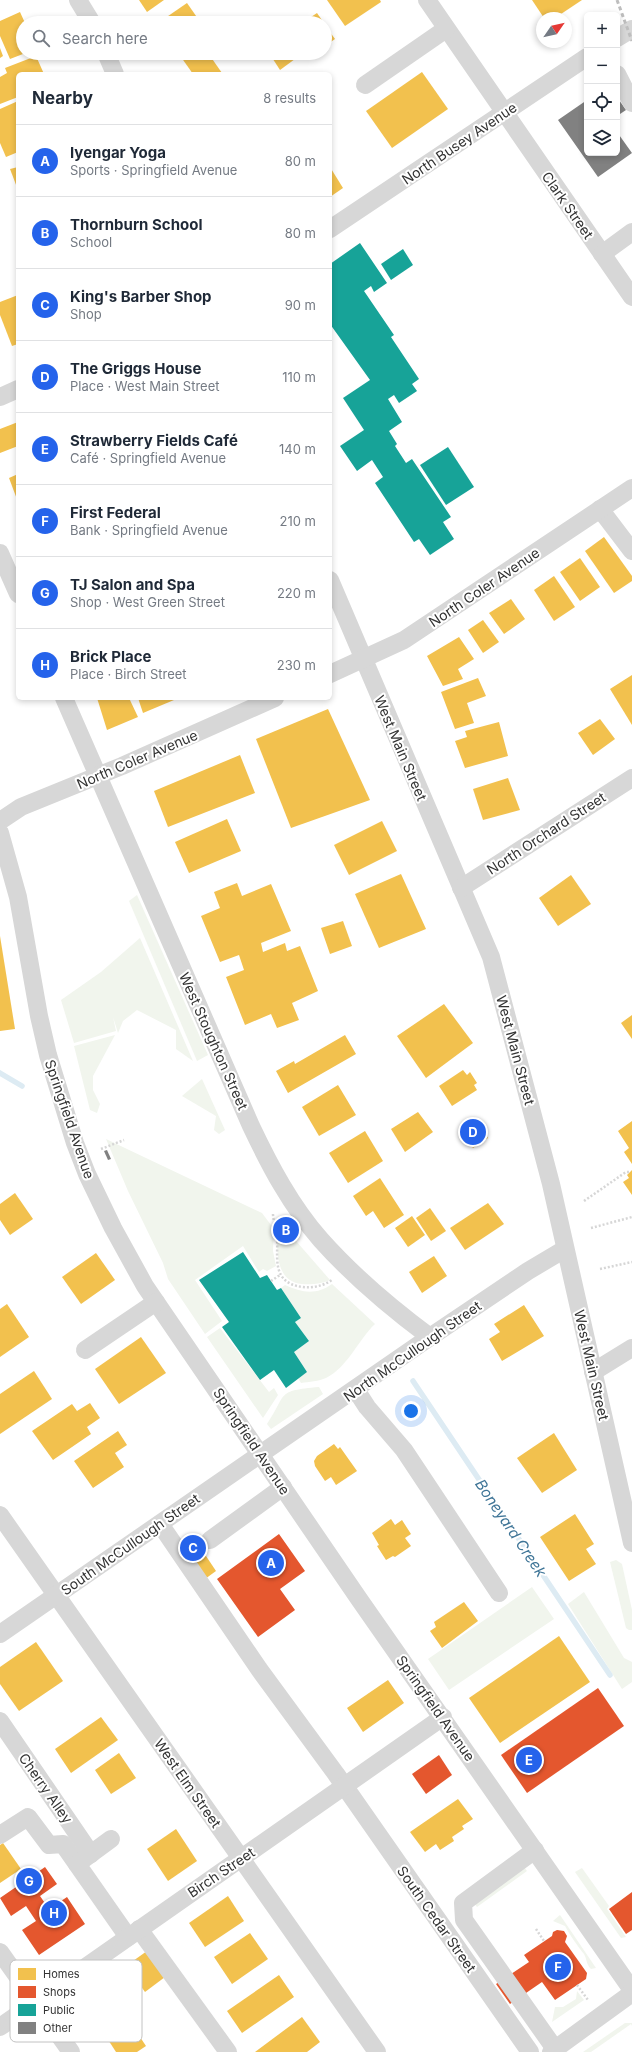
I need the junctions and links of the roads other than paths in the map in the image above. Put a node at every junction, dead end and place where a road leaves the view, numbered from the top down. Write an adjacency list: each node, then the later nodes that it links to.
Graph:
1 (78, 0): 3 (street)
2 (427, 0): 4 (street, Clark Street)
3 (88, 16)
4 (446, 29): 11 (street); 13 (street, Clark Street)
5 (632, 29): 6 (street)
6 (620, 36)
7 (584, 59): 13 (street, North Busey Avenue)
8 (109, 60): 9 (street)
9 (114, 72)
10 (620, 80): 12 (street)
11 (365, 85)
12 (632, 103)
13 (505, 113): 14 (street, North Busey Avenue); 16 (street, Clark Street)
14 (332, 228)
15 (632, 232): 16 (street)
16 (602, 254): 17 (street, Clark Street)
17 (632, 297)
18 (16, 390): 19 (street)
19 (0, 397)
20 (632, 488): 21 (street, North Coler Avenue)
21 (600, 509): 22 (street); 26 (street, North Coler Avenue)
22 (632, 551)
23 (0, 553): 25 (street)
24 (332, 585): 26 (street, West Main Street)
25 (16, 589)
26 (363, 659): 27 (street, North Coler Avenue); 34 (street, West Main Street)
27 (332, 673)
28 (65, 700): 30 (street, West Stoughton Street)
29 (270, 700): 30 (street, North Coler Avenue)
30 (97, 776): 32 (street, North Coler Avenue); 37 (street, West Stoughton Street)
31 (632, 778): 34 (street, North Orchard Street)
32 (0, 821)
33 (0, 833): 36 (street, Springfield Avenue)
34 (461, 888): 35 (street, West Main Street)
35 (565, 1249): 37 (street, North McCullough Street); 40 (street, West Main Street)
36 (156, 1302): 39 (street); 42 (street, Springfield Avenue)
37 (430, 1338): 41 (street, North McCullough Street)
38 (632, 1348): 40 (street)
39 (85, 1350)
40 (593, 1372): 44 (street, West Main Street)
41 (356, 1390): 42 (street, North McCullough Street); 49 (street)
42 (261, 1454): 43 (street, Springfield Avenue); 46 (street, South McCullough Street)
43 (283, 1487): 47 (street); 52 (street, Springfield Avenue)
44 (628, 1510): 48 (street, West Main Street)
45 (0, 1515): 50 (street, West Elm Street)
46 (160, 1524): 50 (street, South McCullough Street); 54 (street, South Cedar Street)
47 (210, 1540)
48 (632, 1543)
49 (499, 1593)
50 (56, 1595): 51 (street, South McCullough Street); 59 (street, West Elm Street)
51 (0, 1634)
52 (443, 1717): 54 (street, Birch Street); 57 (street, Springfield Avenue)
53 (0, 1721): 58 (street, Cherry Alley)
54 (344, 1785): 59 (street, Birch Street); 73 (street, South Cedar Street)
55 (0, 1835): 60 (street)
56 (111, 1839): 58 (street)
57 (535, 1850): 65 (street, Springfield Avenue); 69 (street)
58 (91, 1854): 60 (street)
59 (241, 1858): 61 (street, Birch Street); 70 (street, West Elm Street)
60 (76, 1864): 61 (street)
61 (134, 1933): 63 (street, Birch Street); 72 (street)
62 (0, 1952): 64 (street)
63 (96, 1960)
64 (10, 1966)
65 (632, 1991): 69 (street)
66 (10, 2020): 67 (street, Birch Street)
67 (0, 2027)
68 (64, 2042): 71 (street)
69 (553, 2050)
70 (374, 2051)
71 (71, 2052)
72 (228, 2052)
73 (530, 2052)

